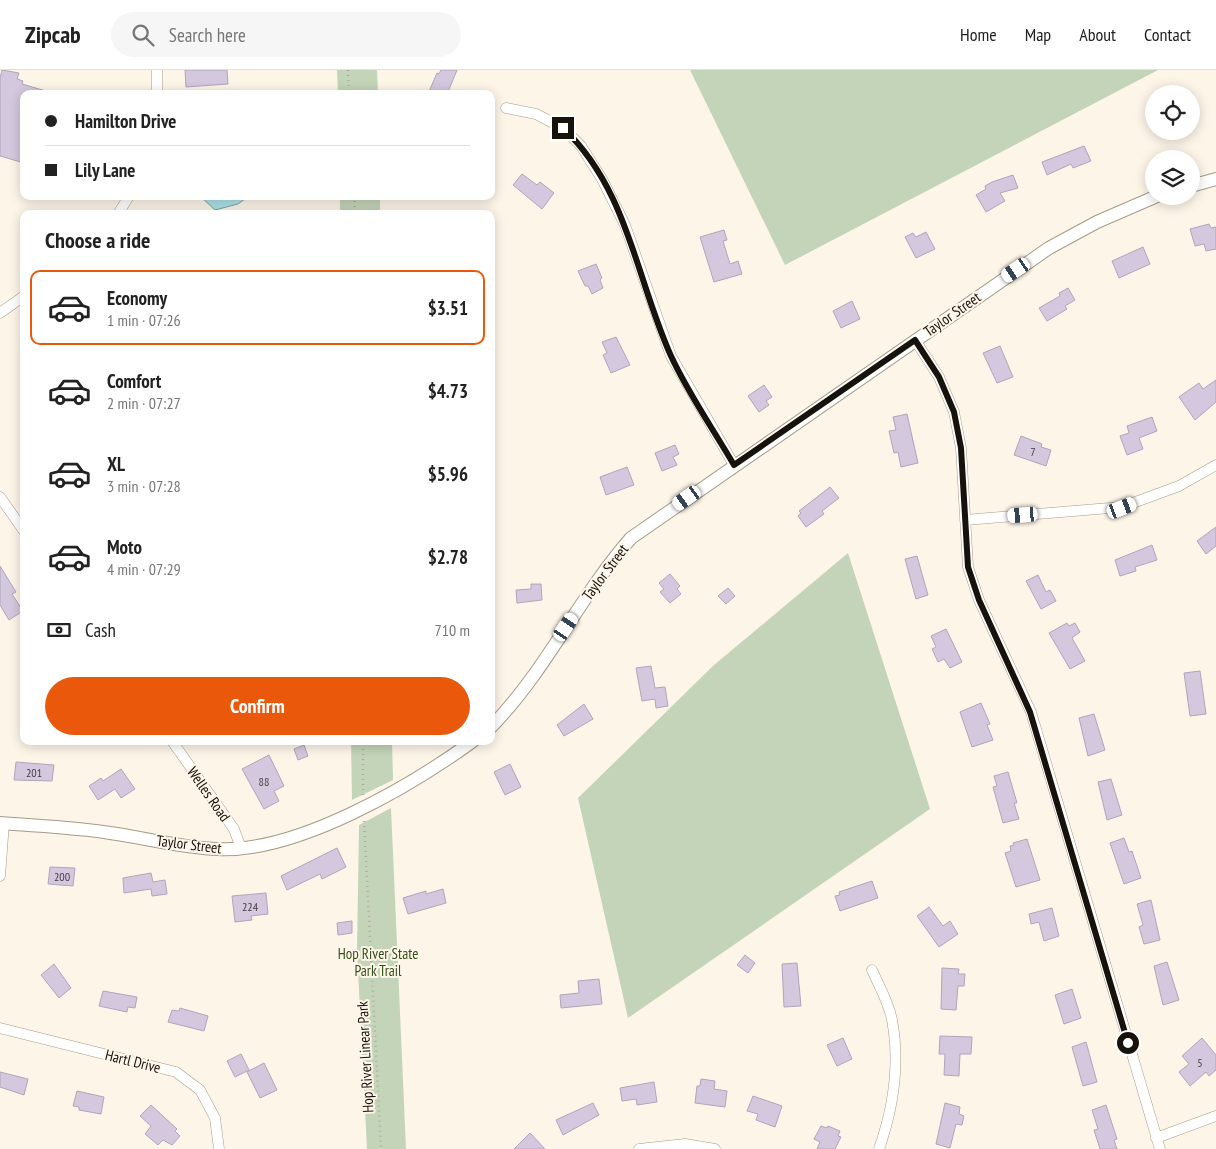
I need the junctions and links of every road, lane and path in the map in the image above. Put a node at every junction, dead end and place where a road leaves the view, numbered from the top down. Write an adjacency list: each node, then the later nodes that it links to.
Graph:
1 (156, 70): 3 (street)
2 (348, 70): 4 (path)
3 (157, 90)
4 (349, 90)
5 (506, 108): 12 (street)
6 (1216, 179): 7 (street)
7 (1200, 183)
8 (1145, 202): 11 (street, Taylor Street)
9 (20, 299): 10 (street)
10 (0, 313)
11 (915, 340): 12 (street, Taylor Street); 15 (street)
12 (734, 465): 17 (street, Taylor Street)
13 (1216, 465): 15 (street)
14 (0, 497): 16 (street)
15 (964, 520): 29 (street)
16 (20, 525)
17 (495, 723)
18 (175, 745): 24 (street, Welles Road)
19 (363, 745): 21 (path)
20 (468, 745): 24 (street, Taylor Street)
21 (363, 797)
22 (364, 814): 31 (path, Hop River Linear Park)
23 (2, 823): 24 (street, Taylor Street); 25 (street)
24 (241, 848)
25 (0, 876)
26 (872, 970): 34 (street)
27 (0, 1028): 30 (street, Hartl Drive)
28 (1216, 1116): 29 (street)
29 (1156, 1138): 35 (street)
30 (219, 1149)
31 (381, 1149)
32 (639, 1149): 33 (street)
33 (715, 1149)
34 (878, 1149)
35 (1160, 1149)

